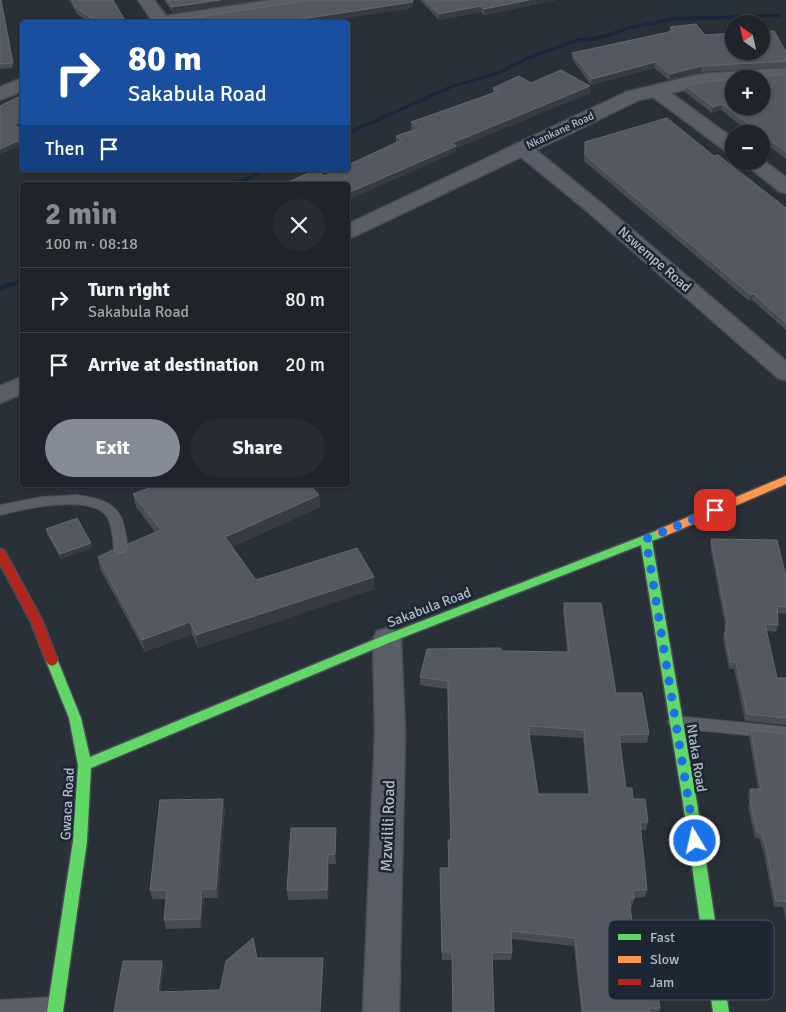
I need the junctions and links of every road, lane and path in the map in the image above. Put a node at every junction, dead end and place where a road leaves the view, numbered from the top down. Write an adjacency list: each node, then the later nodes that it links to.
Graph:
1 (146, 0): 3 (street)
2 (304, 0): 4 (street)
3 (160, 20)
4 (174, 20)
5 (786, 74): 7 (street, Nkankane Road)
6 (20, 85): 8 (street)
7 (655, 90): 9 (street); 10 (street, Nkankane Road)
8 (0, 94)
9 (725, 141)
10 (522, 148): 13 (street, Nkankane Road); 14 (street, Nswempe Road)
11 (763, 170): 12 (street)
12 (786, 187)
13 (350, 231)
14 (786, 373)
15 (20, 386): 16 (street)
16 (0, 395)
17 (786, 480): 19 (street, Sakabula Road)
18 (0, 510): 21 (lane)
19 (646, 539): 24 (street, Sakabula Road); 25 (street, Ntaka Road)
20 (0, 553): 22 (street, Gwaca Road)
21 (122, 559)
22 (17, 584): 23 (lane); 27 (street, Gwaca Road)
23 (0, 589)
24 (387, 639): 27 (street, Sakabula Road); 31 (street, Mzwilili Road)
25 (676, 722): 26 (lane); 28 (street, Ntaka Road)
26 (786, 733)
27 (85, 765): 30 (street, Gwaca Road)
28 (707, 920)
29 (0, 1009): 30 (lane)
30 (56, 1009)
31 (381, 1012)

